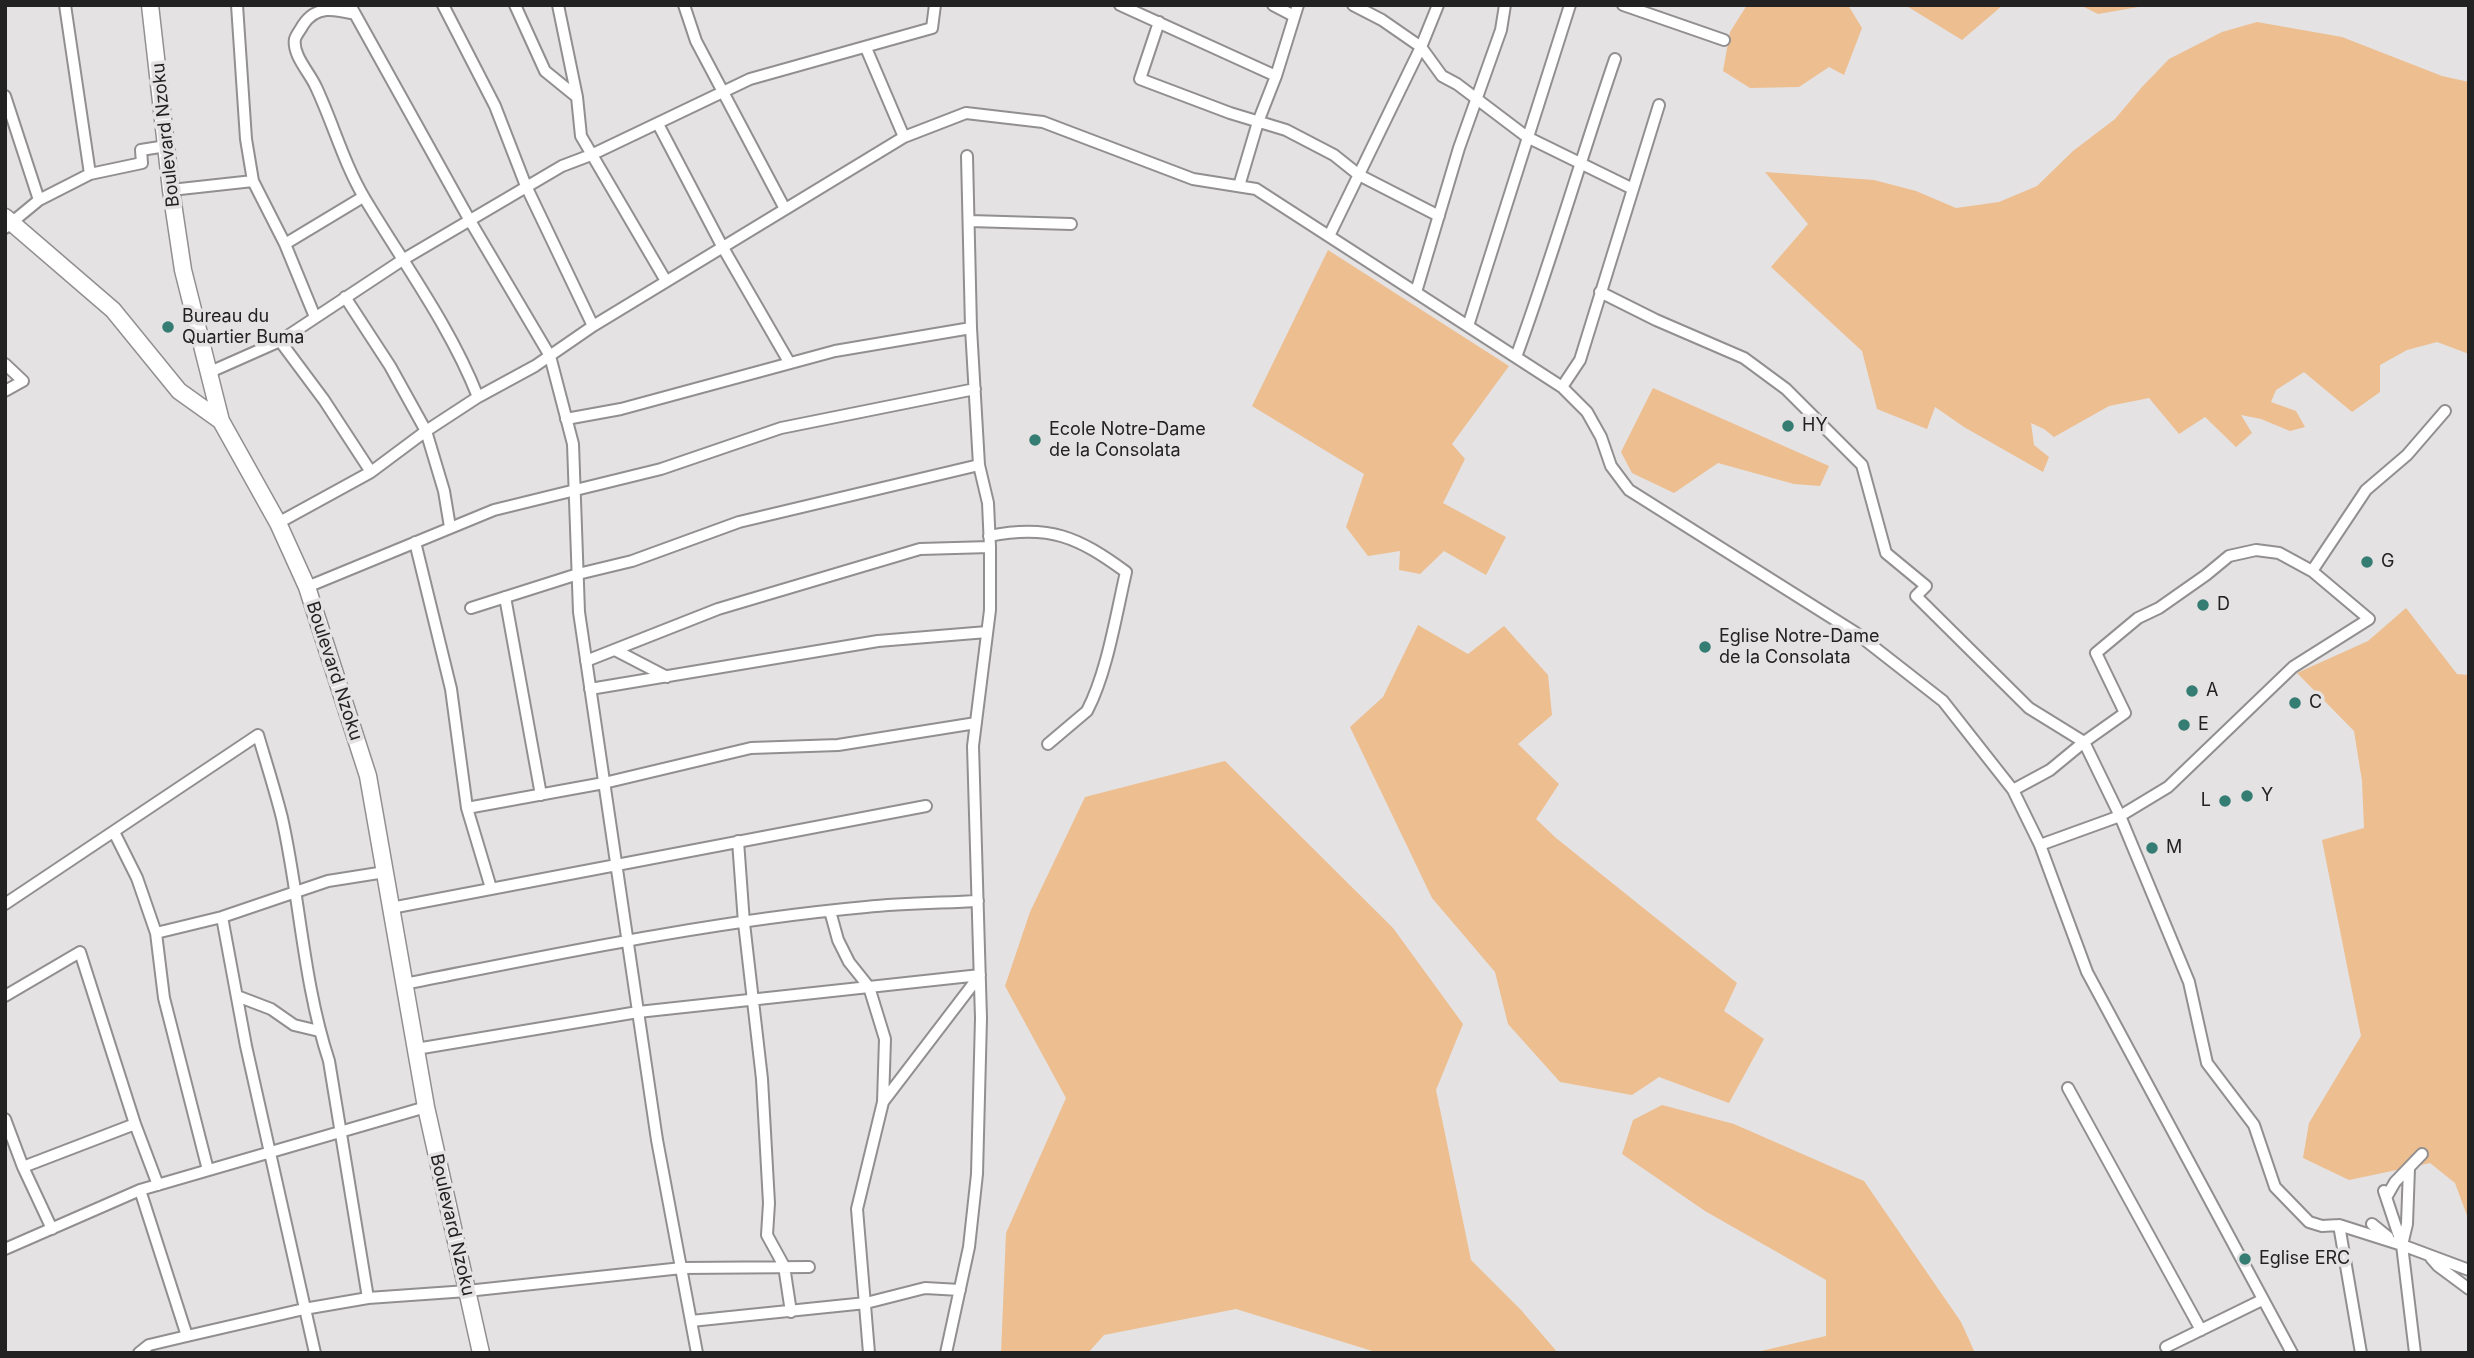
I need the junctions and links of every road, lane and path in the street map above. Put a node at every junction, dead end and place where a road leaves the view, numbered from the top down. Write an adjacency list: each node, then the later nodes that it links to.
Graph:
1 (65, 5): 37 (street)
2 (150, 5): 33 (street, Boulevard Nzoku)
3 (237, 5): 39 (street)
4 (443, 5): 40 (street)
5 (515, 5): 26 (street)
6 (558, 5): 26 (street)
7 (684, 5): 24 (street)
8 (935, 5): 21 (street)
9 (1120, 5): 18 (street)
10 (1273, 5): 17 (street)
11 (1353, 5): 20 (street)
12 (1438, 5): 20 (street)
13 (1570, 5): 32 (street)
14 (1623, 5): 19 (street)
15 (1504, 6): 27 (street)
16 (352, 10): 44 (street); 48 (street)
17 (1296, 11): 23 (street)
18 (1159, 22): 23 (street); 29 (street)
19 (1724, 40)
20 (1421, 47): 27 (street); 38 (street)
21 (866, 48): 24 (street); 31 (street)
22 (1615, 59): 36 (street)
23 (1276, 76): 29 (street)
24 (723, 92): 30 (street); 46 (street)
25 (5, 96): 45 (street)
26 (577, 97): 34 (street)
27 (1476, 100): 32 (street); 47 (street)
28 (1659, 104): 42 (street)
29 (1258, 122): 38 (street); 41 (street)
30 (658, 124): 34 (street); 54 (street)
31 (904, 137): 41 (street); 46 (street)
32 (1527, 137): 36 (street); 62 (street)
33 (166, 146): 37 (street); 43 (street, Boulevard Nzoku)
34 (591, 155): 40 (street); 56 (street)
35 (967, 156): 49 (street)
36 (1579, 163): 42 (street); 66 (street)
37 (90, 174): 45 (street)
38 (1359, 175): 47 (street); 52 (street)
39 (253, 181): 43 (street); 53 (street)
40 (526, 186): 48 (street); 61 (street)
41 (1239, 186): 52 (street)
42 (1633, 189): 58 (street)
43 (171, 190): 69 (street, Boulevard Nzoku)
44 (363, 197): 53 (street); 55 (street)
45 (39, 200): 50 (street)
46 (785, 209): 54 (street)
47 (1439, 216): 57 (street)
48 (468, 219): 55 (street); 65 (street)
49 (970, 221): 51 (street); 63 (street)
50 (7, 223): 76 (street)
51 (1071, 224)
52 (1329, 236): 57 (street)
53 (285, 244): 60 (street)
54 (722, 246): 56 (street); 67 (street)
55 (404, 258): 59 (street); 73 (street)
56 (666, 281): 61 (street)
57 (1416, 292): 62 (street)
58 (1600, 292): 70 (street); 96 (street)
59 (345, 297): 60 (street); 77 (street)
60 (314, 317): 64 (street)
61 (593, 326): 65 (street)
62 (1468, 326): 66 (street)
63 (971, 328): 67 (street); 71 (street)
64 (279, 341): 69 (street); 79 (street)
65 (550, 356): 73 (street); 75 (street)
66 (1516, 357): 70 (street)
67 (789, 362): 75 (street)
68 (5, 364): 72 (street)
69 (210, 372): 76 (street, Boulevard Nzoku)
70 (1562, 387): 99 (street)
71 (975, 389): 78 (street); 80 (street)
72 (5, 391)
73 (478, 397): 77 (street)
74 (2445, 411): 85 (street)
75 (566, 419): 80 (street)
76 (221, 421): 81 (street, Boulevard Nzoku)
77 (426, 431): 79 (street); 82 (street)
78 (979, 465): 83 (street); 86 (street)
79 (371, 472): 81 (street)
80 (575, 491): 82 (street); 86 (street)
81 (278, 523): 87 (street, Boulevard Nzoku)
82 (450, 527): 84 (street)
83 (989, 541): 90 (street); 91 (street); 97 (street)
84 (415, 542): 87 (street); 102 (street)
85 (2312, 571): 96 (street); 103 (street)
86 (578, 575): 88 (street); 92 (street)
87 (307, 587): 108 (street, Boulevard Nzoku)
88 (505, 597): 89 (street); 100 (street)
89 (471, 608)
90 (988, 632): 93 (street); 95 (street)
91 (615, 650): 92 (street); 93 (street)
92 (586, 661): 94 (street)
93 (667, 677): 94 (street)
94 (590, 689): 98 (street)
95 (976, 723): 98 (street); 111 (street)
96 (2084, 741): 99 (street); 103 (street)
97 (1048, 744)
98 (604, 783): 100 (street); 107 (street)
99 (2013, 790): 106 (street)
100 (541, 795): 102 (street)
101 (926, 806): 105 (street)
102 (467, 808): 109 (street)
103 (2120, 816): 106 (street); 144 (street)
104 (114, 832): 110 (street); 112 (street); 117 (street)
105 (738, 841): 107 (street); 116 (street)
106 (2040, 845): 157 (street)
107 (616, 864): 109 (street); 118 (street)
108 (385, 872): 110 (street); 113 (street, Boulevard Nzoku)
109 (491, 888): 113 (street)
110 (294, 893): 115 (street); 126 (street)
111 (978, 901): 114 (street); 119 (street)
112 (5, 904)
113 (391, 908): 120 (street, Boulevard Nzoku)
114 (830, 912): 116 (street); 121 (street)
115 (222, 917): 117 (street); 123 (street)
116 (744, 923): 118 (street); 124 (street)
117 (156, 933): 138 (street)
118 (627, 941): 120 (street); 125 (street)
119 (980, 975): 121 (street); 129 (street); 154 (street)
120 (404, 984): 127 (street, Boulevard Nzoku)
121 (869, 986): 124 (street); 129 (street)
122 (5, 996): 132 (street)
123 (237, 996): 126 (street); 134 (street)
124 (752, 999): 125 (street); 149 (street)
125 (638, 1012): 127 (street); 151 (street)
126 (319, 1031): 133 (street)
127 (415, 1049): 130 (street, Boulevard Nzoku)
128 (2068, 1088): 162 (street)
129 (883, 1102): 158 (street)
130 (426, 1107): 133 (street); 155 (street, Boulevard Nzoku)
131 (5, 1119): 136 (street)
132 (135, 1124): 136 (street); 140 (street)
133 (341, 1132): 134 (street); 156 (street)
134 (270, 1153): 138 (street); 159 (street)
135 (2422, 1154): 137 (street)
136 (23, 1167): 145 (street)
137 (2409, 1168): 139 (street); 146 (street)
138 (208, 1170): 140 (street)
139 (2400, 1179): 142 (street); 142 (street)
140 (158, 1185): 141 (street)
141 (140, 1190): 145 (street); 163 (street)
142 (2392, 1211): 146 (street)
143 (2372, 1224): 146 (street)
144 (2339, 1225): 146 (street); 172 (street)
145 (52, 1229): 147 (street)
146 (2402, 1245): 148 (street); 173 (street)
147 (5, 1249)
148 (2430, 1255): 152 (street); 153 (street)
149 (784, 1266): 150 (street); 151 (street); 160 (street)
150 (809, 1267)
151 (682, 1268): 155 (street); 161 (street)
152 (2469, 1270)
153 (2467, 1287)
154 (960, 1290): 158 (street); 170 (street)
155 (467, 1291): 156 (street); 167 (street, Boulevard Nzoku)
156 (368, 1298): 159 (street)
157 (2262, 1300): 162 (street); 171 (street)
158 (866, 1303): 160 (street); 169 (street)
159 (304, 1309): 163 (street); 166 (street)
160 (791, 1312): 161 (street)
161 (691, 1321): 168 (street)
162 (2201, 1330): 164 (street)
163 (187, 1336): 165 (street)
164 (2166, 1347)
165 (139, 1353)
166 (315, 1353)
167 (481, 1353)
168 (697, 1353)
169 (869, 1353)
170 (946, 1353)
171 (2292, 1353)
172 (2361, 1353)
173 (2414, 1353)

